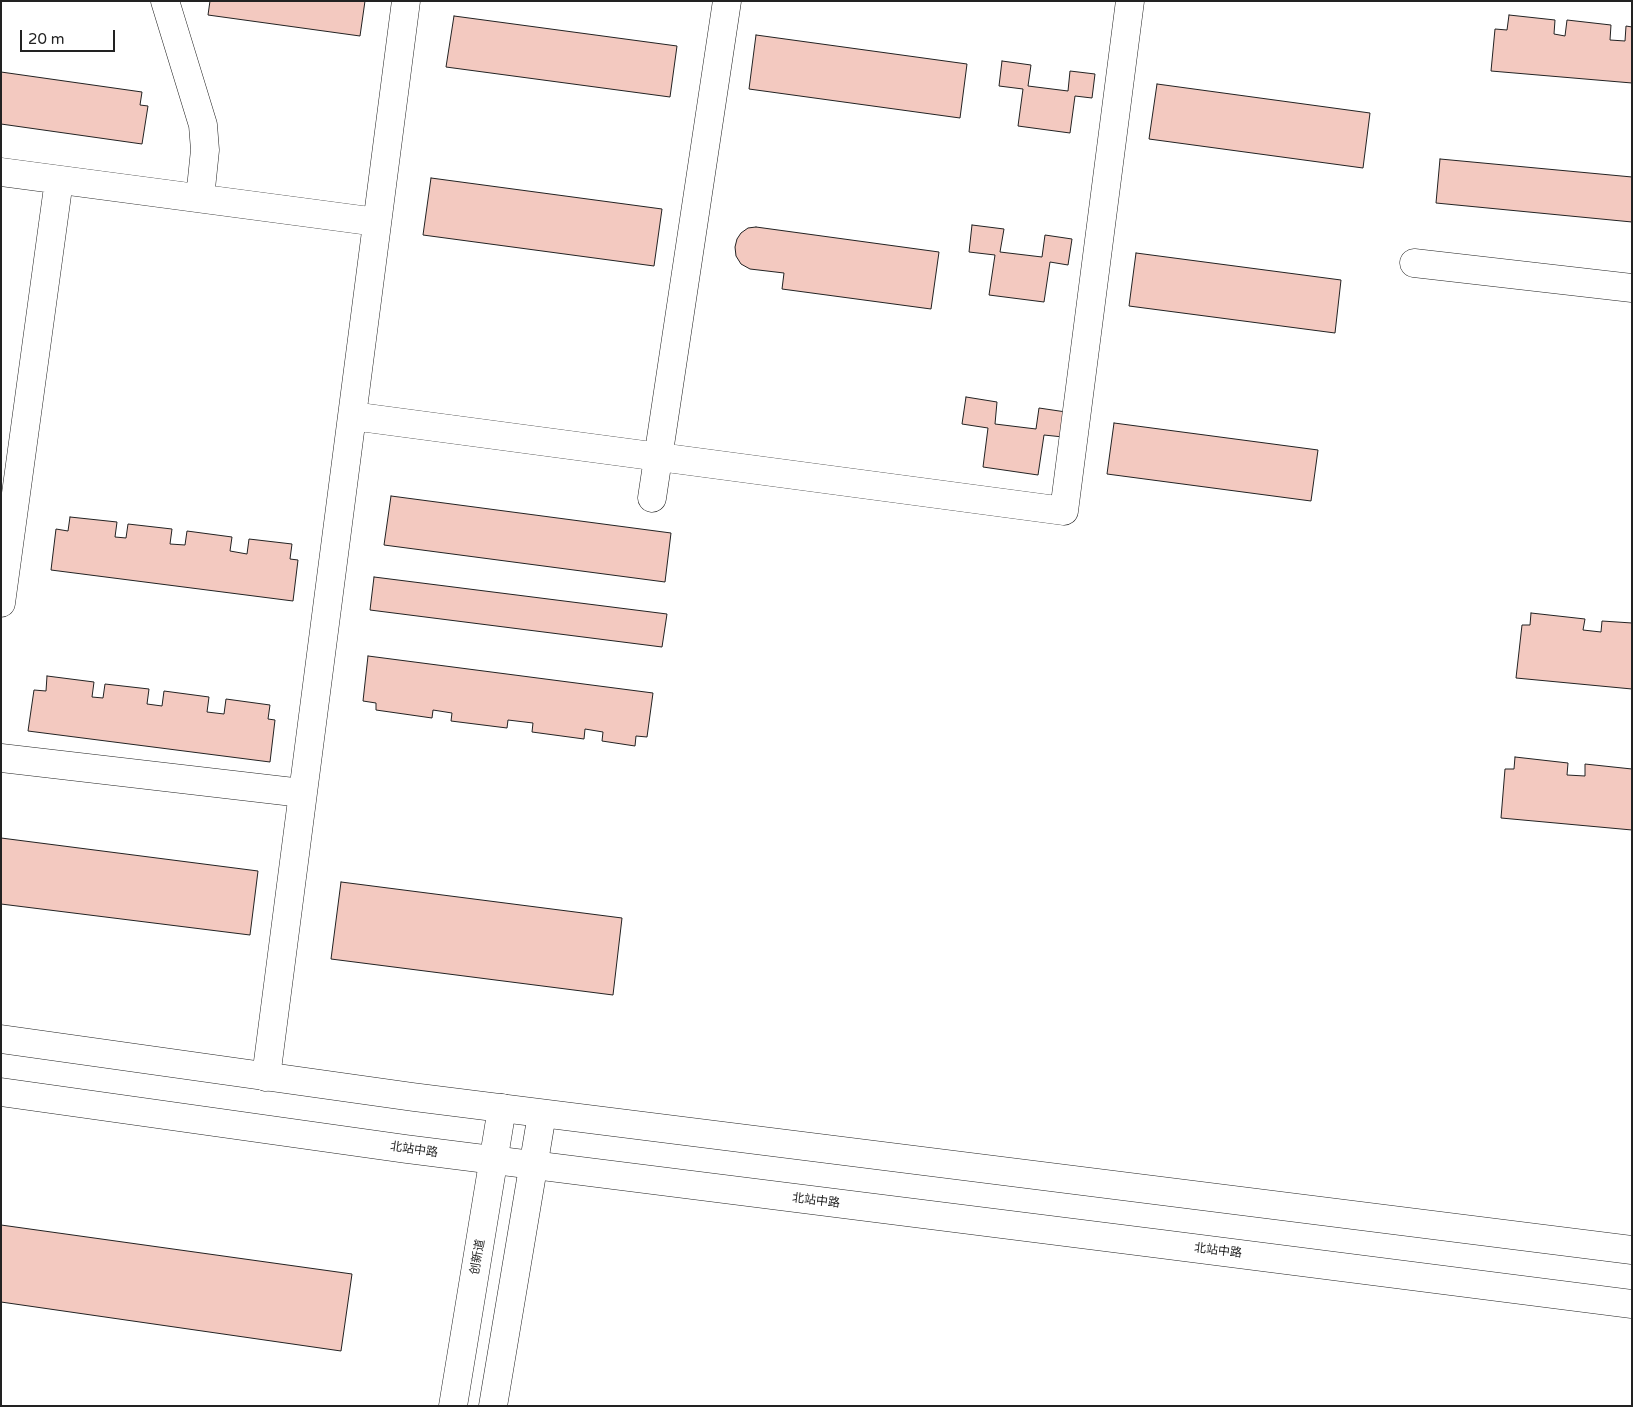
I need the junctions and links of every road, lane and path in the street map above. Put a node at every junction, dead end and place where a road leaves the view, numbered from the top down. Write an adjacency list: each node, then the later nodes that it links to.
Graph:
1 (165, 1): 7 (main road)
2 (406, 1): 8 (main road)
3 (726, 1): 12 (main road)
4 (1130, 1): 12 (main road)
5 (1, 172): 6 (main road)
6 (59, 180): 7 (main road); 14 (main road)
7 (200, 198): 8 (main road)
8 (376, 222): 11 (main road)
9 (1414, 263): 10 (main road)
10 (1632, 288)
11 (352, 416): 12 (main road); 16 (main road)
12 (658, 457): 13 (main road)
13 (652, 498)
14 (1, 603)
15 (1, 758): 16 (main road)
16 (302, 793): 18 (main road)
17 (1, 1039): 18 (main road)
18 (266, 1077): 20 (main road)
19 (1, 1092): 22 (main road, 北站中路)
20 (502, 1108): 21 (main road); 22 (main road, 创新道)
21 (542, 1114): 23 (main road); 24 (main road)
22 (494, 1161): 23 (main road, 北站中路); 26 (main road, 创新道)
23 (533, 1166): 25 (main road, 北站中路); 27 (main road)
24 (1632, 1250)
25 (1632, 1304)
26 (453, 1406)
27 (493, 1406)

